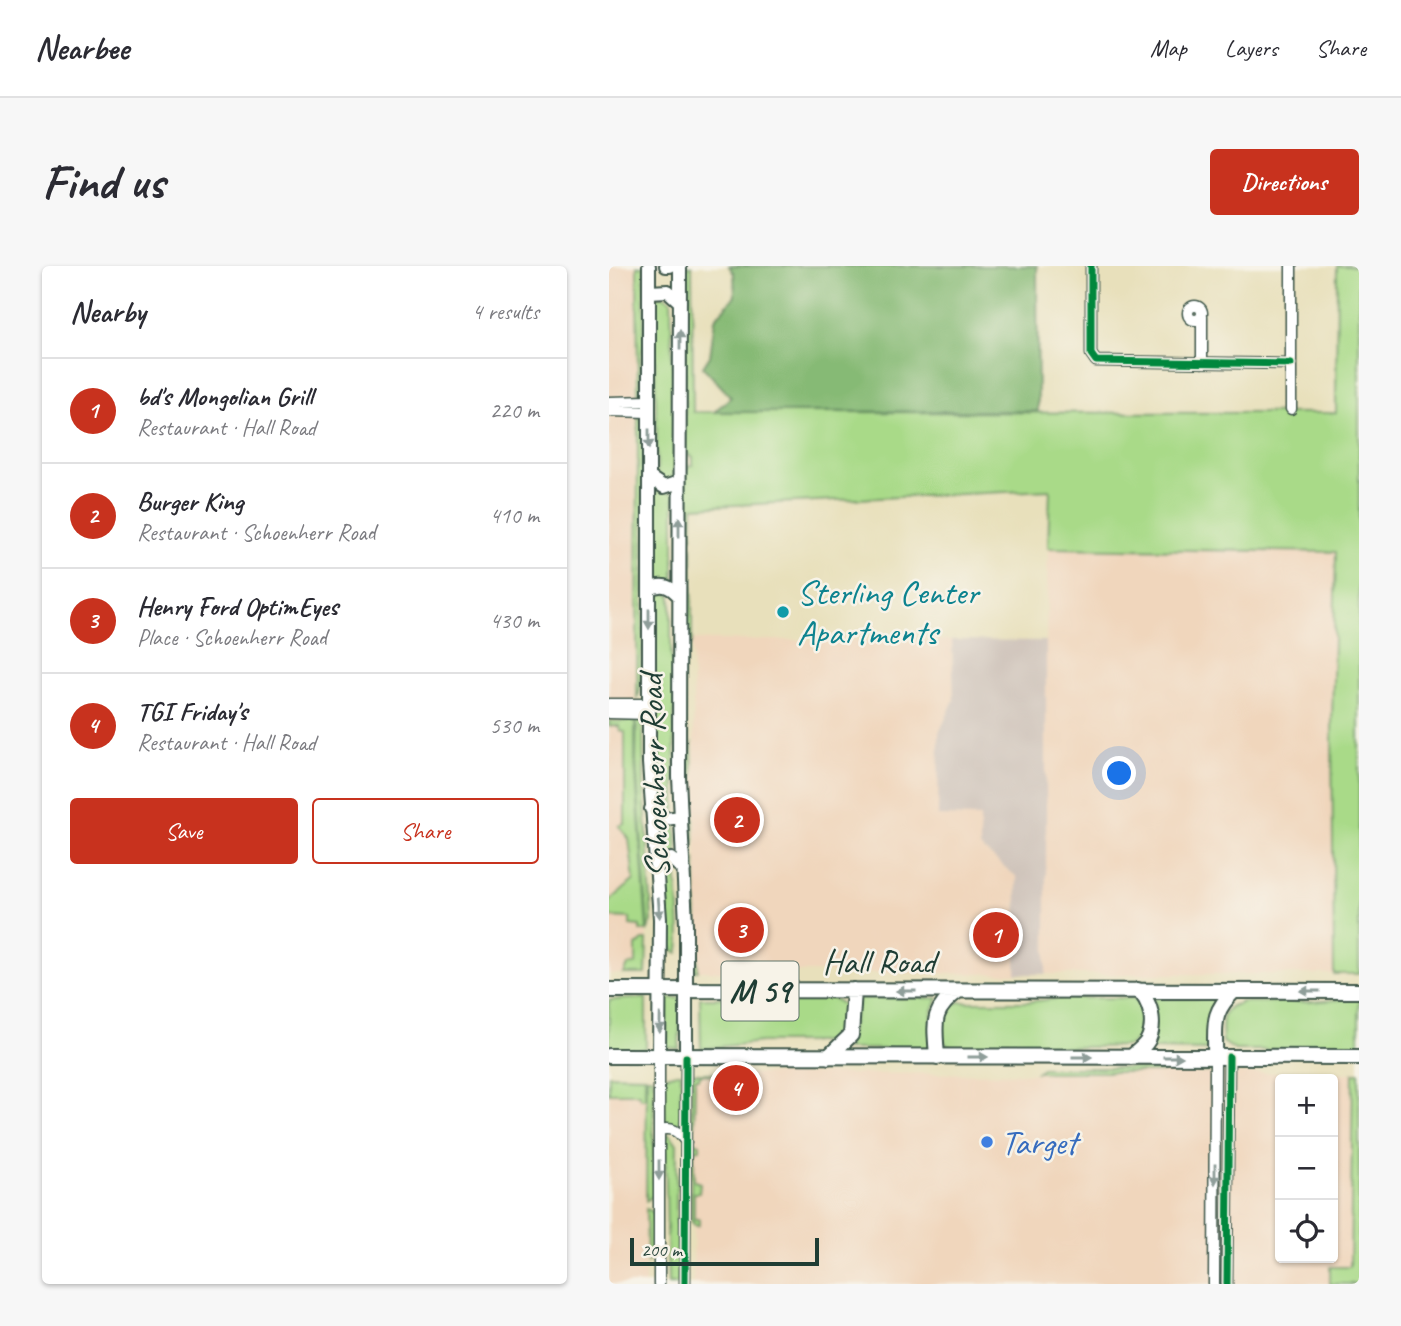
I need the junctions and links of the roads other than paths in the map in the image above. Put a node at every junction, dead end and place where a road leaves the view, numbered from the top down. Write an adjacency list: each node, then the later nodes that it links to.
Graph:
1 (649, 266): 5 (main road, Schoenherr Road)
2 (680, 266): 6 (main road, Schoenherr Road)
3 (1091, 266): 8 (street)
4 (1291, 266): 9 (street)
5 (649, 292): 6 (main road); 11 (main road, Schoenherr Road)
6 (680, 302): 15 (main road, Schoenherr Road, one-way to 6)
7 (1199, 320): 8 (street)
8 (1202, 363): 9 (street)
9 (1291, 364): 12 (street)
10 (609, 402): 11 (street)
11 (649, 406): 13 (street); 14 (main road, Schoenherr Road, one-way to 14)
12 (1291, 409)
13 (609, 411)
14 (649, 477): 15 (main road); 16 (main road, Schoenherr Road)
15 (680, 482): 17 (main road, Schoenherr Road, one-way to 15)
16 (649, 589): 17 (main road); 19 (main road, Schoenherr Road, one-way to 19)
17 (679, 596): 22 (main road, Schoenherr Road)
18 (609, 704): 19 (street)
19 (649, 709): 20 (street); 21 (main road, Schoenherr Road)
20 (609, 713)
21 (650, 809): 22 (main road); 23 (main road, Schoenherr Road)
22 (681, 817): 24 (main road, Schoenherr Road)
23 (655, 863): 24 (main road); 25 (main road, Schoenherr Road, one-way to 25)
24 (684, 870): 26 (main road, Schoenherr Road)
25 (660, 945): 26 (main road); 28 (main road, Schoenherr Road)
26 (687, 957): 29 (main road, Schoenherr Road)
27 (609, 990): 28 (highway, Hall Road / M 59)
28 (660, 990): 29 (highway, Hall Road / M 59); 37 (main road, Schoenherr Road, one-way to 37)
29 (687, 990): 30 (highway, Hall Road / M 59); 36 (main road, Schoenherr Road)
30 (854, 990): 31 (highway, Hall Road / M 59, one-way to 30); 38 (highway)
31 (958, 990): 32 (highway, Hall Road / M 59); 39 (highway)
32 (1138, 990): 33 (highway, Hall Road / M 59); 40 (highway)
33 (1234, 991): 34 (highway, Hall Road / M 59, one-way to 33); 41 (highway)
34 (1359, 991)
35 (609, 1056): 37 (highway, M 59)
36 (686, 1056): 37 (highway, M 59); 38 (highway, M 59); 44 (street, Schoenherr Road)
37 (659, 1057): 43 (street, Schoenherr Road)
38 (828, 1057): 39 (highway, M 59)
39 (937, 1057): 40 (highway, M 59, one-way to 40)
40 (1131, 1057): 41 (highway, M 59, one-way to 41)
41 (1222, 1057): 42 (highway, M 59); 45 (street); 46 (street)
42 (1359, 1057)
43 (659, 1130): 44 (street); 49 (street, Schoenherr Road, one-way to 49)
44 (686, 1142): 50 (street, Schoenherr Road)
45 (1215, 1142): 46 (street); 47 (street, one-way to 47)
46 (1227, 1142): 48 (street)
47 (1214, 1240): 48 (street); 51 (street)
48 (1227, 1248): 52 (street)
49 (659, 1284)
50 (685, 1284)
51 (1214, 1284)
52 (1227, 1284)

